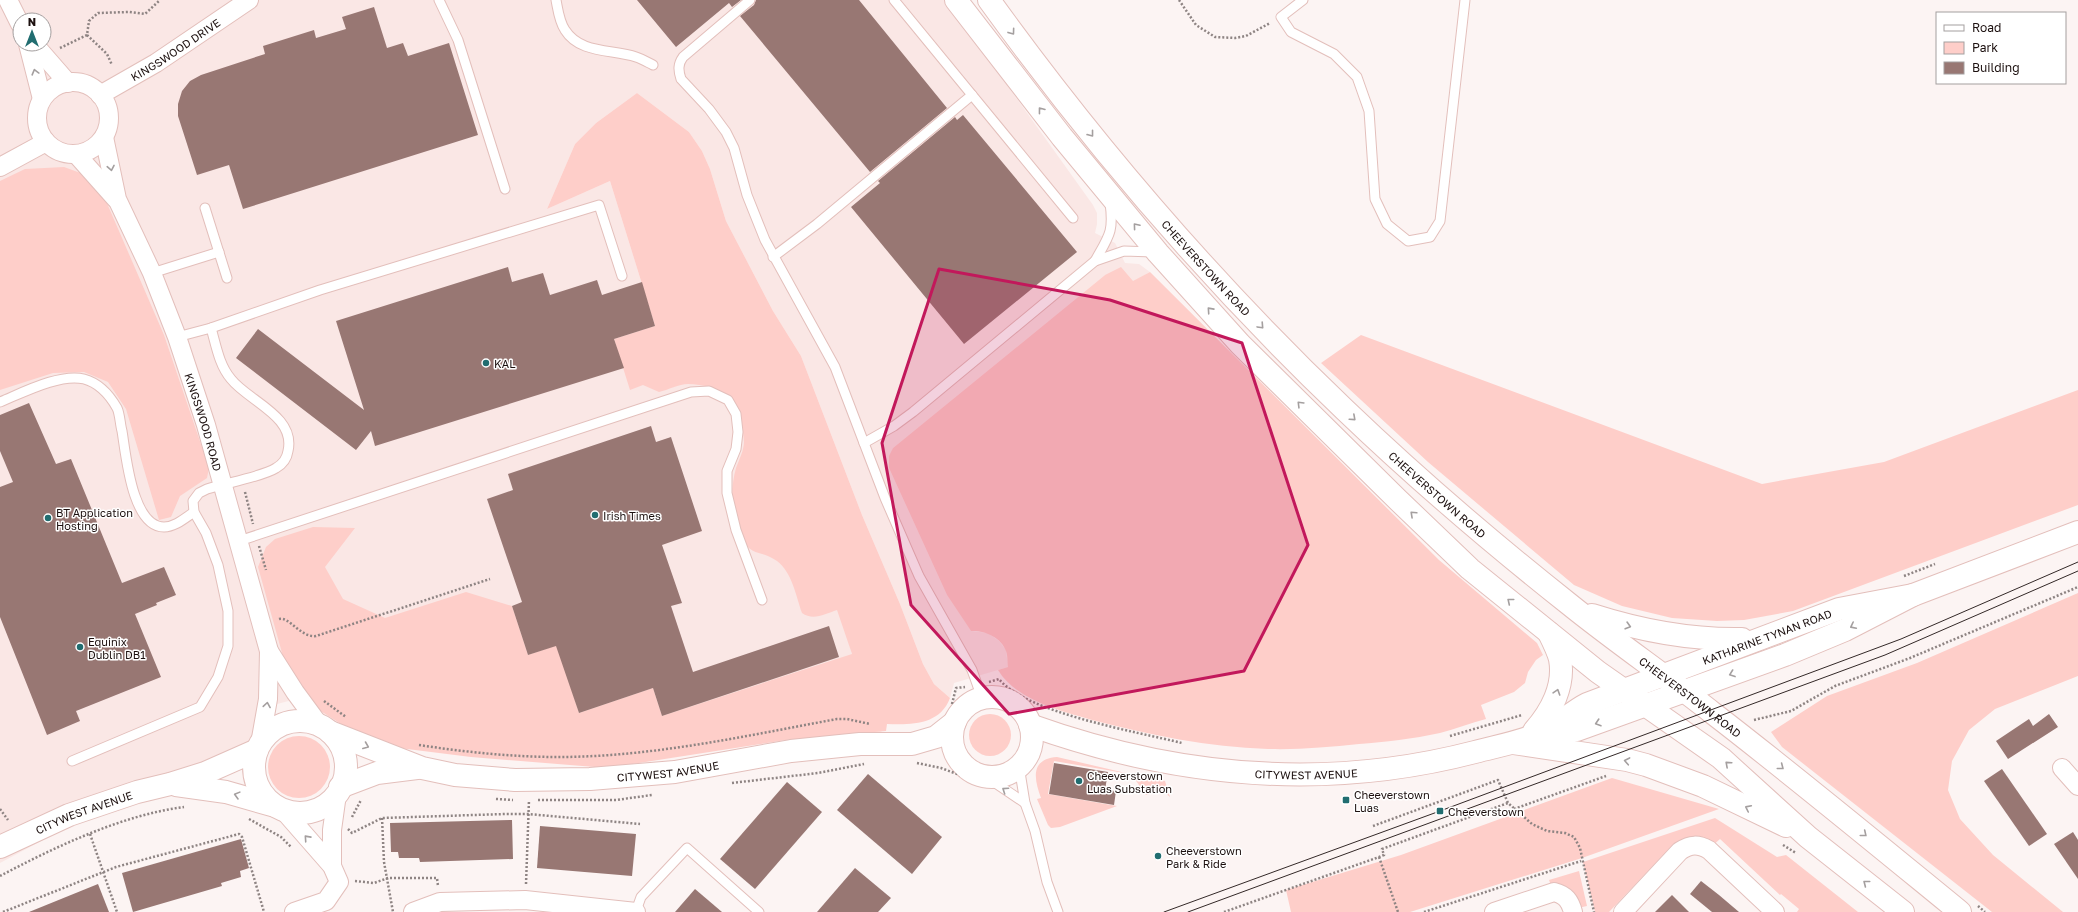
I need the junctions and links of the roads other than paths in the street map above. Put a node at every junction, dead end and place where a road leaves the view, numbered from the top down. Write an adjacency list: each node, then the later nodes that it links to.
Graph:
1 (8, 0): 11 (street)
2 (249, 0): 16 (street, KINGSWOOD DRIVE)
3 (439, 0): 23 (lane)
4 (556, 0): 14 (lane)
5 (750, 0): 30 (lane)
6 (894, 0): 17 (lane)
7 (956, 0): 24 (main road, one-way to 7)
8 (989, 0): 45 (main road, CHEEVERSTOWN ROAD, one-way to 45)
9 (1303, 0): 10 (lane)
10 (1465, 0)
11 (14, 12)
12 (30, 52): 18 (street, one-way to 12)
13 (41, 52): 15 (street)
14 (653, 64)
15 (68, 83): 16 (street); 18 (street)
16 (100, 95): 19 (street)
17 (972, 95): 27 (lane); 30 (lane)
18 (42, 99): 20 (street)
19 (104, 137): 21 (street); 25 (street, KINGSWOOD ROAD, one-way to 25)
20 (46, 142): 21 (street); 22 (street)
21 (76, 154): 25 (street, KINGSWOOD ROAD)
22 (0, 168)
23 (505, 189)
24 (1109, 195): 29 (main road, one-way to 24); 31 (lane)
25 (117, 199): 32 (street, KINGSWOOD ROAD)
26 (205, 208): 28 (lane)
27 (1073, 218)
28 (219, 252): 32 (lane); 34 (lane)
29 (1158, 253): 31 (lane); 46 (main road, one-way to 29)
30 (772, 257): 38 (lane)
31 (1095, 261): 38 (lane)
32 (152, 273): 36 (street, KINGSWOOD ROAD)
33 (622, 276): 35 (lane)
34 (227, 278)
35 (211, 328): 36 (lane); 39 (lane)
36 (177, 337): 39 (street, KINGSWOOD ROAD)
37 (0, 402): 40 (lane)
38 (864, 442): 51 (lane)
39 (223, 484): 40 (lane); 42 (street, KINGSWOOD ROAD)
40 (194, 512): 62 (lane)
41 (2078, 532): 43 (main road, KATHARINE TYNAN ROAD)
42 (239, 541): 44 (lane); 48 (street, KINGSWOOD ROAD)
43 (1913, 595): 47 (main road, KATHARINE TYNAN ROAD); 52 (main road, KATHARINE TYNAN ROAD, one-way to 52)
44 (762, 600)
45 (1577, 610): 47 (main road, one-way to 47); 49 (main road, CHEEVERSTOWN ROAD)
46 (1549, 632): 50 (main road); 58 (main road, one-way to 46)
47 (1760, 639): 49 (main road, KATHARINE TYNAN ROAD)
48 (268, 651): 56 (street, KINGSWOOD ROAD); 60 (street, KINGSWOOD ROAD, one-way to 48)
49 (1663, 675): 50 (main road, KATHARINE TYNAN ROAD); 52 (main road, CHEEVERSTOWN ROAD)
50 (1623, 690): 53 (main road); 58 (main road, CITYWEST AVENUE)
51 (980, 692): 54 (main road); 55 (main road)
52 (1684, 692): 53 (main road, CITYWEST AVENUE); 86 (main road, CHEEVERSTOWN ROAD, one-way to 86)
53 (1647, 706): 58 (main road, CITYWEST AVENUE, one-way to 58); 72 (main road, one-way to 53)
54 (952, 715): 59 (main road, CITYWEST AVENUE); 61 (main road)
55 (1030, 725): 57 (main road, CITYWEST AVENUE); 63 (main road)
56 (325, 729): 60 (main road); 64 (main road, CITYWEST AVENUE, one-way to 64); 69 (main road)
57 (1064, 737): 58 (main road, CITYWEST AVENUE); 63 (main road)
58 (1529, 737): 72 (main road, one-way to 58)
59 (912, 744): 61 (main road, CITYWEST AVENUE); 64 (main road, CITYWEST AVENUE)
60 (259, 747): 67 (main road, CITYWEST AVENUE); 71 (main road)
61 (957, 756): 66 (main road)
62 (72, 761)
63 (1022, 762): 66 (main road); 70 (lane)
64 (422, 768): 69 (main road, CITYWEST AVENUE)
65 (2062, 768): 68 (street)
66 (985, 776): 70 (lane, one-way to 66)
67 (170, 784): 71 (main road, CITYWEST AVENUE, one-way to 67); 73 (main road, CITYWEST AVENUE)
68 (2078, 786)
69 (339, 791): 71 (main road); 74 (street)
70 (1025, 803): 80 (lane)
71 (279, 808): 74 (street, one-way to 71)
72 (1808, 837): 85 (main road, one-way to 72)
73 (0, 846)
74 (336, 874): 77 (street)
75 (451, 905): 76 (street); 78 (street)
76 (636, 911): 79 (lane)
77 (294, 912)
78 (413, 912)
79 (759, 912)
80 (1058, 912)
81 (1494, 912): 82 (street)
82 (1573, 912)
83 (1623, 912): 84 (street)
84 (1775, 912)
85 (1903, 912)
86 (1960, 912)

